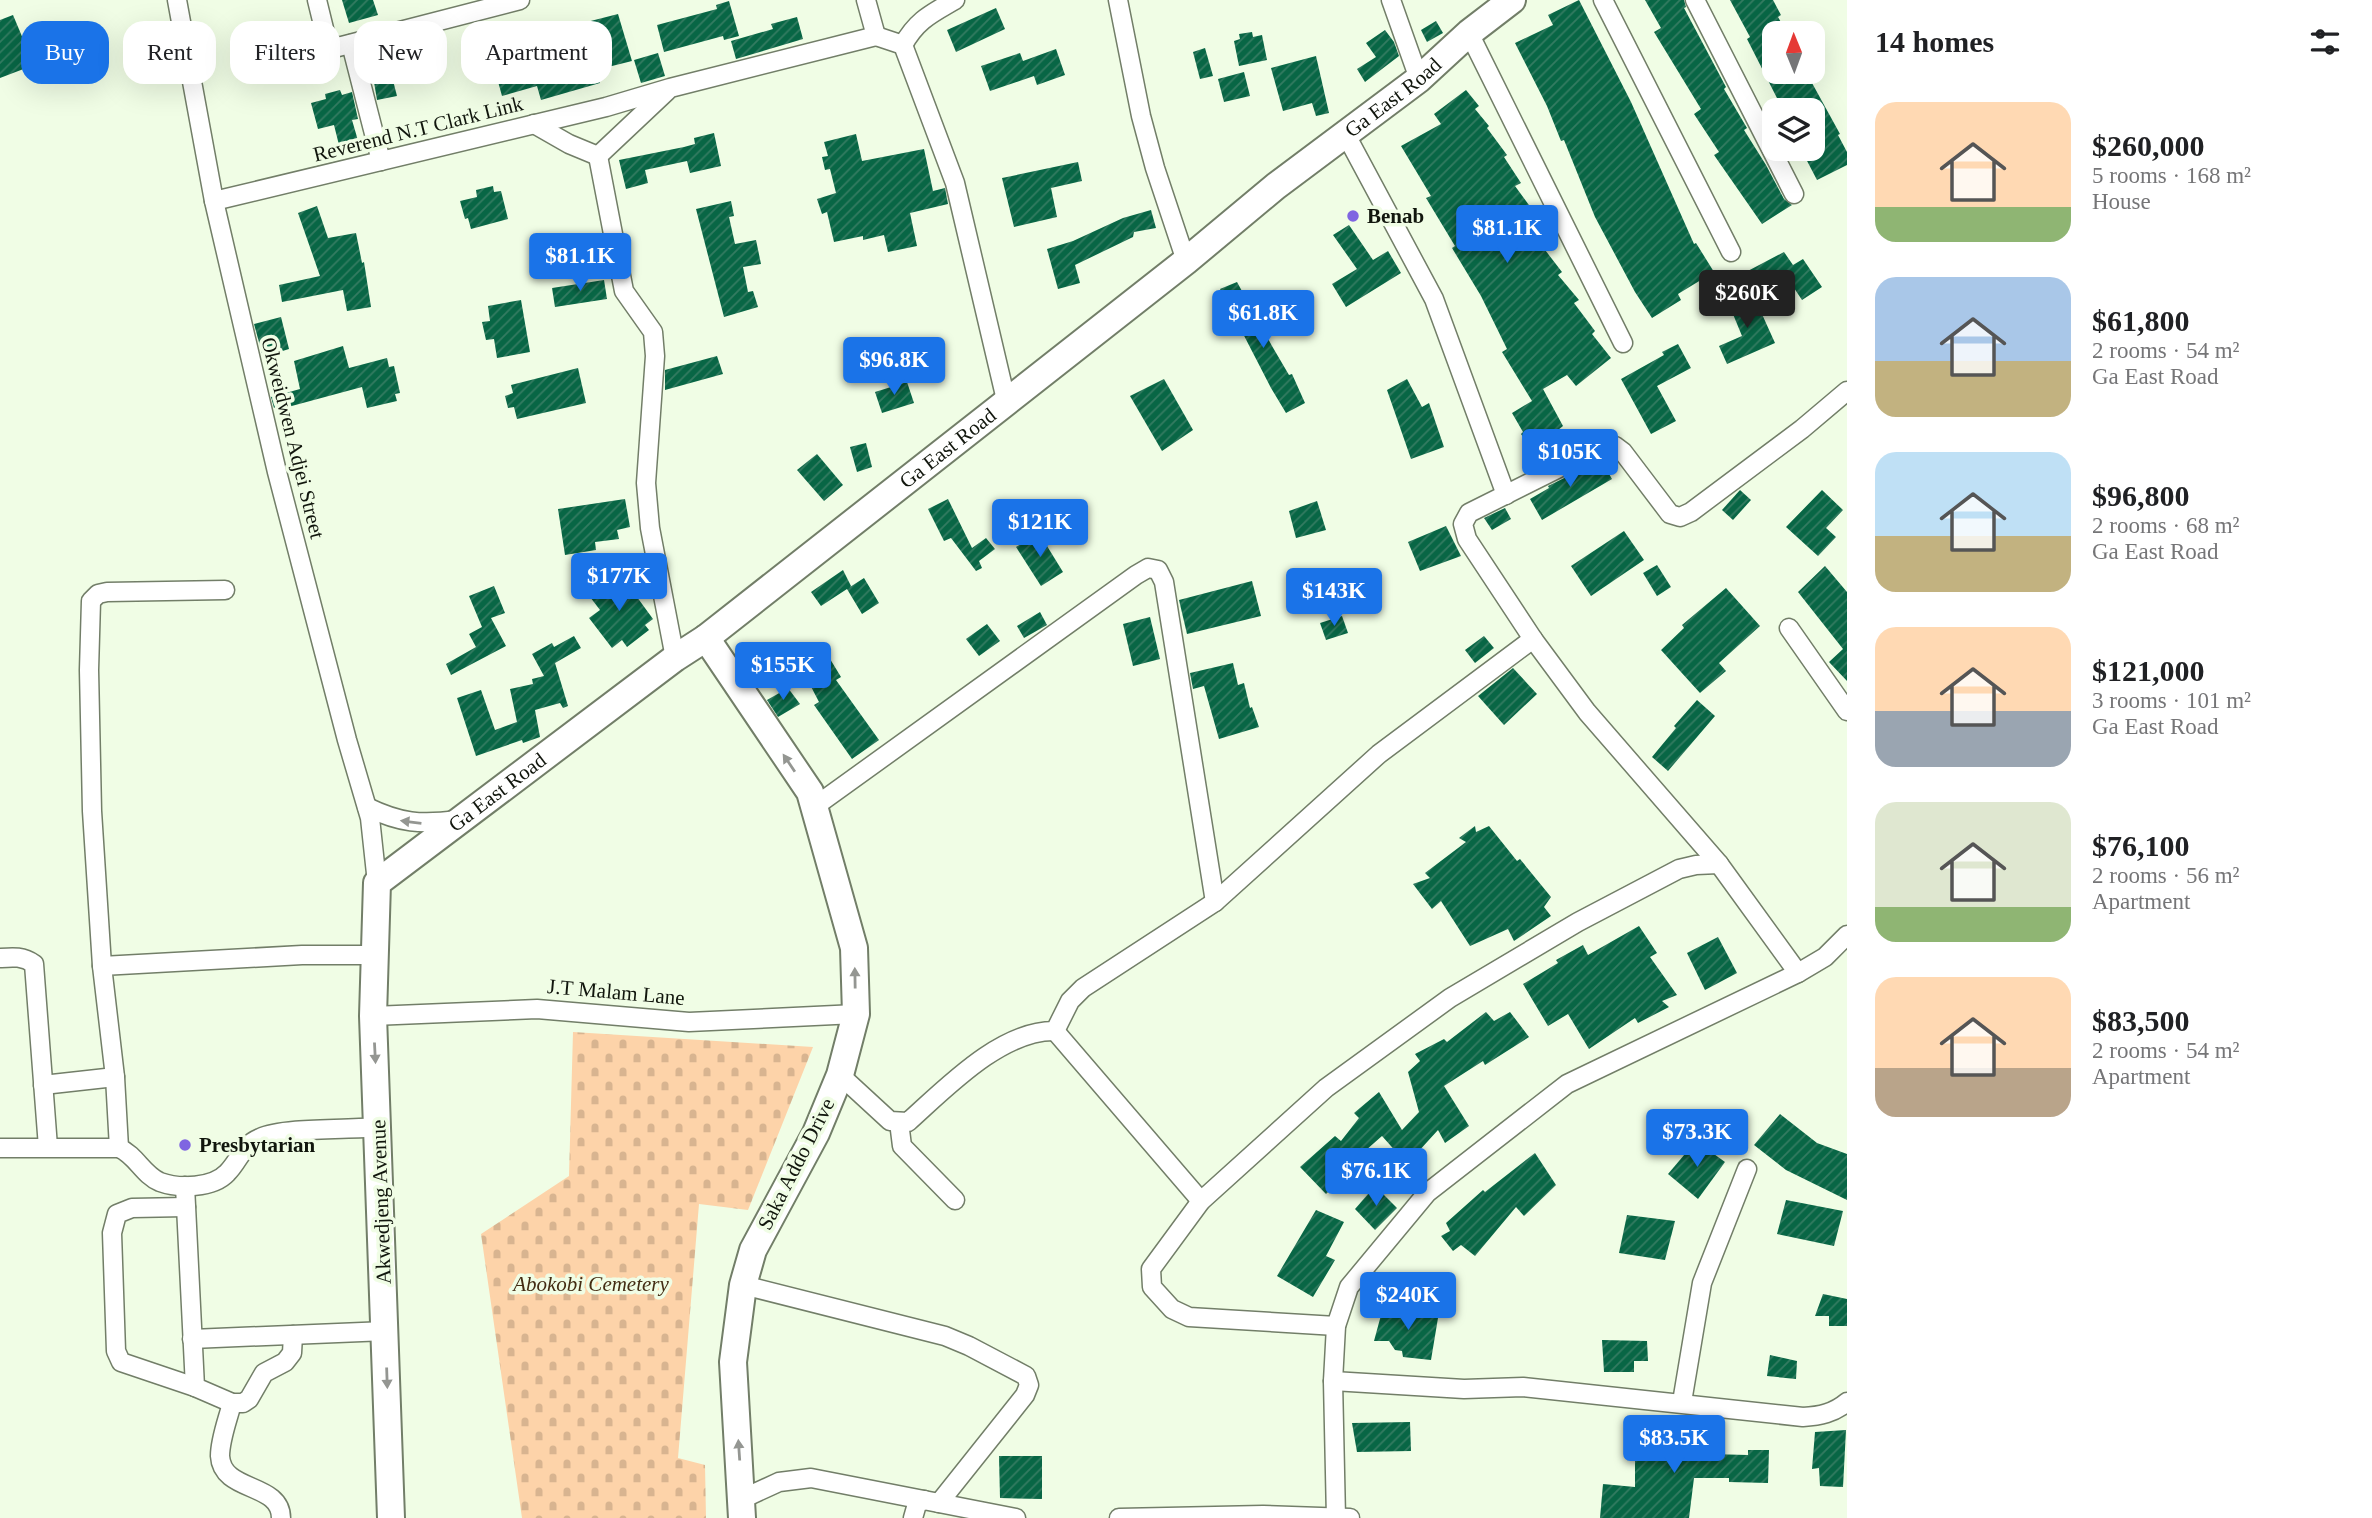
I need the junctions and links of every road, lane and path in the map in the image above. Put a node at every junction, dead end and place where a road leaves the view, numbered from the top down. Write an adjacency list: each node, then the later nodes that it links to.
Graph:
1 (177, 0): 22 (street, Okweidwen Adjei Street)
2 (317, 0): 13 (street)
3 (520, 0): 13 (street)
4 (866, 0): 12 (street)
5 (955, 0): 14 (street)
6 (1118, 0): 24 (street)
7 (1391, 0): 15 (street)
8 (1512, 0): 11 (street, Ga East Road)
9 (1603, 0): 23 (street)
10 (1695, 0): 21 (street)
11 (1469, 33): 15 (street, Ga East Road); 25 (street)
12 (876, 36): 14 (street); 16 (street, Reverend N.T Clark Link)
13 (351, 44): 20 (street)
14 (903, 45): 27 (street)
15 (1419, 79): 18 (street, Ga East Road)
16 (670, 88): 17 (street, Reverend N.T Clark Link); 19 (street)
17 (534, 124): 19 (street); 20 (street, Reverend N.T Clark Link)
18 (1345, 133): 24 (street, Ga East Road); 28 (street)
19 (598, 156): 33 (street)
20 (381, 160): 22 (street, Reverend N.T Clark Link)
21 (1794, 194)
22 (214, 201): 35 (street, Okweidwen Adjei Street)
23 (1731, 252)
24 (1186, 261): 27 (street, Ga East Road)
25 (1623, 344)
26 (1847, 391): 28 (street)
27 (1006, 400): 31 (street, Ga East Road)
28 (1506, 495): 32 (street)
29 (225, 590): 44 (street)
30 (1789, 628): 34 (street)
31 (706, 638): 33 (street, Ga East Road); 36 (street, Saka Addo Drive, one-way to 31)
32 (1533, 639): 38 (street); 40 (street)
33 (675, 658): 37 (street, Ga East Road)
34 (1847, 709)
35 (367, 807): 37 (street, one-way to 35); 39 (street, Okweidwen Adjei Street)
36 (814, 807): 40 (street); 46 (street, Saka Addo Drive, one-way to 36)
37 (457, 820): 39 (street, Ga East Road)
38 (1719, 864): 45 (street); 60 (street)
39 (376, 885): 42 (street, Akwedjeng Avenue)
40 (1215, 902): 48 (street)
41 (1847, 935): 45 (street)
42 (374, 955): 44 (street); 47 (street, Akwedjeng Avenue)
43 (0, 958): 51 (street)
44 (102, 966): 50 (street)
45 (1798, 973): 63 (street)
46 (856, 1014): 47 (street, J.T Malam Lane); 49 (street, Saka Addo Drive)
47 (373, 1016): 53 (street, Akwedjeng Avenue, one-way to 53)
48 (1055, 1031): 52 (street); 60 (street)
49 (840, 1074): 52 (street); 62 (street, Saka Addo Drive)
50 (115, 1077): 51 (street); 56 (street)
51 (43, 1085): 54 (street)
52 (899, 1122): 59 (street)
53 (378, 1127): 58 (street); 64 (street, Akwedjeng Avenue)
54 (48, 1147): 55 (street); 56 (street)
55 (0, 1148)
56 (119, 1148): 58 (street)
57 (1746, 1169): 69 (street)
58 (185, 1186): 61 (street)
59 (955, 1200)
60 (1201, 1201): 63 (street)
61 (186, 1207): 66 (street); 68 (street)
62 (743, 1285): 72 (street); 73 (street, Saka Addo Drive, one-way to 62)
63 (1336, 1326): 67 (street)
64 (386, 1331): 65 (street); 75 (street, Akwedjeng Avenue, one-way to 75)
65 (293, 1335): 66 (street); 71 (street)
66 (192, 1339): 68 (street)
67 (1333, 1381): 69 (street); 79 (street)
68 (195, 1387): 71 (street)
69 (1682, 1402): 70 (street)
70 (1847, 1402)
71 (232, 1403): 74 (street)
72 (932, 1502): 73 (street); 76 (street); 77 (street)
73 (742, 1509)
74 (281, 1518)
75 (391, 1518)
76 (912, 1518)
77 (1016, 1518)
78 (1119, 1518): 79 (street)
79 (1340, 1518)

